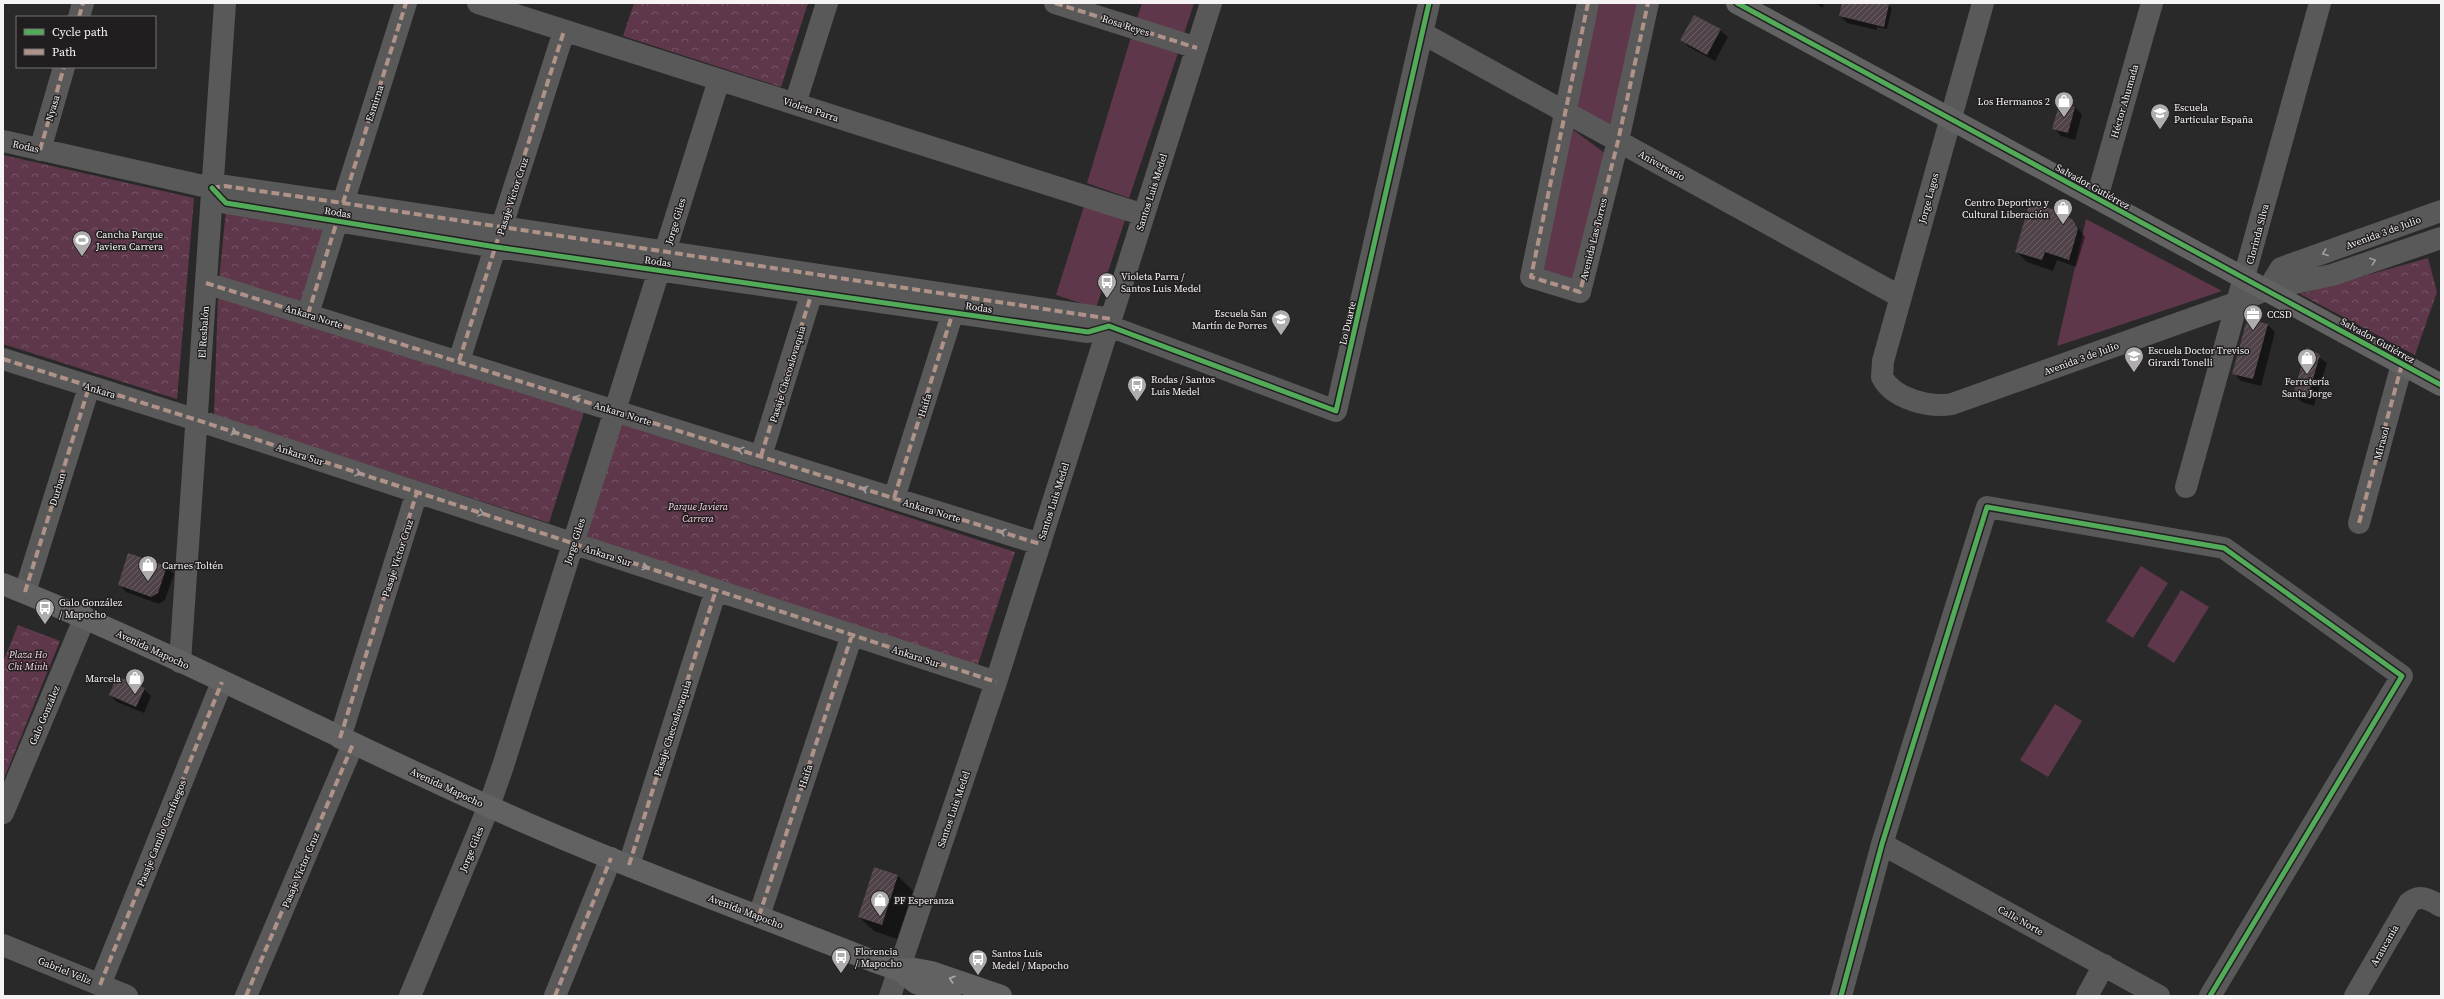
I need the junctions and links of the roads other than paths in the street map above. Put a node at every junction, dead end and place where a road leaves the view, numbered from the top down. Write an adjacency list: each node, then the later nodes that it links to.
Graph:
1 (83, 3): 15 (street)
2 (225, 3): 27 (street, El Resbalón)
3 (406, 3): 30 (street, Esmirna)
4 (827, 3): 21 (street)
5 (1055, 3): 18 (street, Rosa Reyes)
6 (1211, 3): 18 (street, Santos Luis Medel)
7 (1429, 3): 17 (street, Lo Duarte)
8 (1588, 3): 22 (street, Avenida Las Torres)
9 (1648, 3): 24 (street, Avenida Las Torres)
10 (1737, 3): 23 (main road, Salvador Gutiérrez)
11 (1983, 3): 23 (street, Jorge Lagos)
12 (2152, 3): 28 (street, Héctor Ahumada)
13 (2320, 3): 35 (street, Clorinda Silva)
14 (489, 5): 16 (street, Violeta Parra)
15 (79, 16)
16 (564, 30): 20 (street, Violeta Parra); 32 (street, Pasaje Víctor Cruz)
17 (1422, 33): 22 (street, Aniversario); 43 (street, Lo Duarte)
18 (1197, 48): 31 (street, Santos Luis Medel)
19 (64, 68): 26 (street, Nyasa)
20 (719, 80): 21 (street, Violeta Parra); 34 (street, Jorge Giles)
21 (795, 104): 31 (street, Violeta Parra)
22 (1567, 113): 24 (street, Aniversario); 24 (street, Avenida Las Torres)
23 (1950, 118): 28 (main road, Salvador Gutiérrez); 39 (street, Jorge Lagos)
24 (1618, 141): 39 (street, Aniversario)
25 (3, 142): 26 (street, Rodas)
26 (40, 150): 27 (street, Rodas)
27 (212, 188): 30 (street, Rodas); 36 (street, El Resbalón)
28 (2097, 198): 35 (main road, Salvador Gutiérrez)
29 (2441, 211): 37 (street, Avenida 3 de Julio, one-way to 37)
30 (340, 212): 32 (street, Rodas); 42 (street, Esmirna)
31 (1144, 215): 43 (street, Santos Luis Medel)
32 (499, 237): 34 (street, Rodas); 45 (street, Pasaje Víctor Cruz)
33 (2441, 238): 37 (street, Avenida 3 de Julio, one-way to 33)
34 (662, 261): 38 (street, Rodas); 43 (street, Rodas); 50 (street, Jorge Giles)
35 (2245, 278): 37 (main road, Salvador Gutiérrez); 40 (street, Clorinda Silva)
36 (206, 283): 42 (street, Ankara Norte); 51 (street, El Resbalón)
37 (2268, 289): 40 (street, Avenida 3 de Julio); 46 (main road, Salvador Gutiérrez)
38 (812, 292): 41 (street, Rodas); 52 (street, Pasaje Checoslovaquia)
39 (1901, 297): 49 (street, Jorge Lagos)
40 (2238, 302): 49 (street, Avenida 3 de Julio); 53 (street, Clorinda Silva)
41 (953, 312): 43 (street, Rodas); 55 (street, Haifa)
42 (308, 314): 45 (street, Ankara Norte)
43 (1110, 323): 58 (street, Santos Luis Medel)
44 (3, 359): 48 (street, Ankara)
45 (459, 361): 50 (street, Ankara Norte, one-way to 45)
46 (2402, 364): 47 (main road, Salvador Gutiérrez); 56 (street, Mirasol)
47 (2441, 385)
48 (90, 387): 51 (street, Ankara); 61 (street, Durban)
49 (1893, 391)
50 (615, 410): 52 (street, Ankara Norte, one-way to 50); 57 (street, Jorge Giles)
51 (197, 420): 54 (street, Ankara Sur, one-way to 54); 64 (street, El Resbalón)
52 (761, 456): 55 (street, Ankara Norte, one-way to 52)
53 (2186, 487)
54 (417, 492): 57 (street, Ankara Sur, one-way to 57); 67 (street, Pasaje Víctor Cruz)
55 (894, 498): 58 (street, Ankara Norte, one-way to 55)
56 (2359, 523)
57 (573, 543): 60 (street, Ankara Sur, one-way to 60); 68 (street, Jorge Giles)
58 (1040, 544): 66 (street, Santos Luis Medel)
59 (3, 584): 61 (main road, Avenida Mapocho)
60 (716, 590): 63 (street, Ankara Sur); 71 (street, Pasaje Checoslovaquia)
61 (25, 592): 62 (main road, Avenida Mapocho)
62 (85, 617): 64 (main road, Avenida Mapocho); 69 (street, Galo González)
63 (852, 635): 66 (street, Ankara Sur); 73 (street, Haifa)
64 (180, 662): 65 (main road, Avenida Mapocho)
65 (222, 682): 67 (main road, Avenida Mapocho); 77 (street, Pasaje Camilo Cienfuegos)
66 (996, 682): 76 (street, Santos Luis Medel)
67 (347, 741): 68 (main road, Avenida Mapocho); 80 (street, Pasaje Víctor Cruz)
68 (489, 806): 71 (main road, Avenida Mapocho); 81 (street, Jorge Giles)
69 (3, 813)
70 (1882, 844): 75 (street, Calle Norte); 85 (street); 88 (street)
71 (620, 862): 73 (main road, Avenida Mapocho); 82 (street, Pasaje Checoslovaquia)
72 (2441, 906): 89 (street, Araucanía)
73 (759, 916): 76 (main road, Avenida Mapocho)
74 (3, 945): 77 (street, Gabriel Véliz)
75 (2104, 965): 86 (street); 87 (street, Calle Norte)
76 (899, 970): 78 (main road, Avenida Mapocho, one-way to 76); 83 (street, Santos Luis Medel); 84 (main road, Avenida Mapocho)
77 (100, 985): 79 (street, Gabriel Véliz)
78 (994, 994)
79 (127, 996)
80 (246, 996)
81 (410, 996)
82 (555, 996)
83 (890, 996)
84 (950, 996)
85 (1841, 996)
86 (2088, 996)
87 (2157, 996)
88 (2210, 996)
89 (2355, 996)

